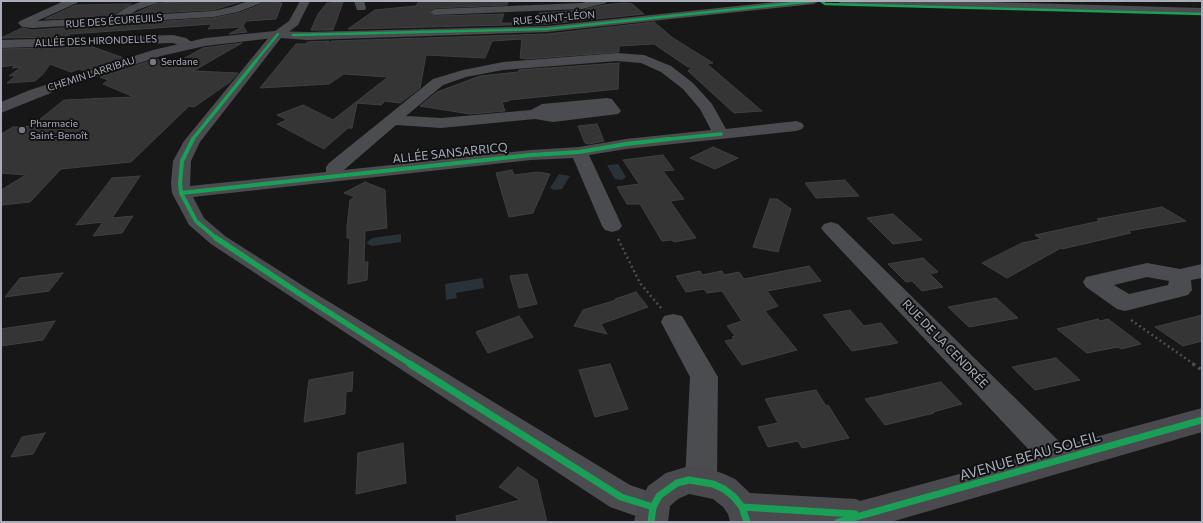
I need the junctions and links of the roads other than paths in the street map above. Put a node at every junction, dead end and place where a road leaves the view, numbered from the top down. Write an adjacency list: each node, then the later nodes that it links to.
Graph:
1 (73, 1): 13 (street, RUE DES ÉCUREUILS)
2 (153, 1): 13 (street)
3 (257, 1): 13 (street, RUE DES ÉCUREUILS)
4 (305, 1): 14 (street)
5 (445, 1): 12 (street)
6 (602, 1): 10 (street)
7 (814, 1): 15 (street, RUE SAINT-LÉON)
8 (842, 1): 9 (street)
9 (880, 1): 11 (street)
10 (537, 5): 12 (street)
11 (1202, 11)
12 (435, 12): 15 (street)
13 (112, 22)
14 (278, 34): 15 (street, RUE SAINT-LÉON); 17 (street, CHEMIN LARRIBAU); 25 (street)
15 (392, 34)
16 (1, 44): 17 (street, ALLÉE DES HIRONDELLES)
17 (190, 45): 18 (street, CHEMIN LARRIBAU)
18 (1, 108)
19 (535, 114): 20 (street)
20 (393, 120): 22 (street); 24 (street)
21 (796, 126): 22 (street, ALLÉE SANSARRICQ)
22 (721, 134): 23 (street, ALLÉE SANSARRICQ)
23 (579, 152): 24 (street, ALLÉE SANSARRICQ); 26 (street)
24 (335, 175): 25 (street, ALLÉE SANSARRICQ)
25 (181, 193): 34 (street)
26 (612, 226)
27 (831, 228): 32 (street, RUE DE LA CENDRÉE)
28 (1202, 271): 29 (street)
29 (1180, 276): 29 (street)
30 (673, 322): 33 (street)
31 (1202, 420): 32 (street, AVENUE BEAU SOLEIL)
32 (1058, 460): 36 (street, AVENUE BEAU SOLEIL)
33 (701, 481): 34 (street, AVENUE BEAU SOLEIL); 35 (street, AVENUE BEAU SOLEIL)
34 (652, 514)
35 (744, 515): 36 (street, AVENUE BEAU SOLEIL)
36 (852, 518)

